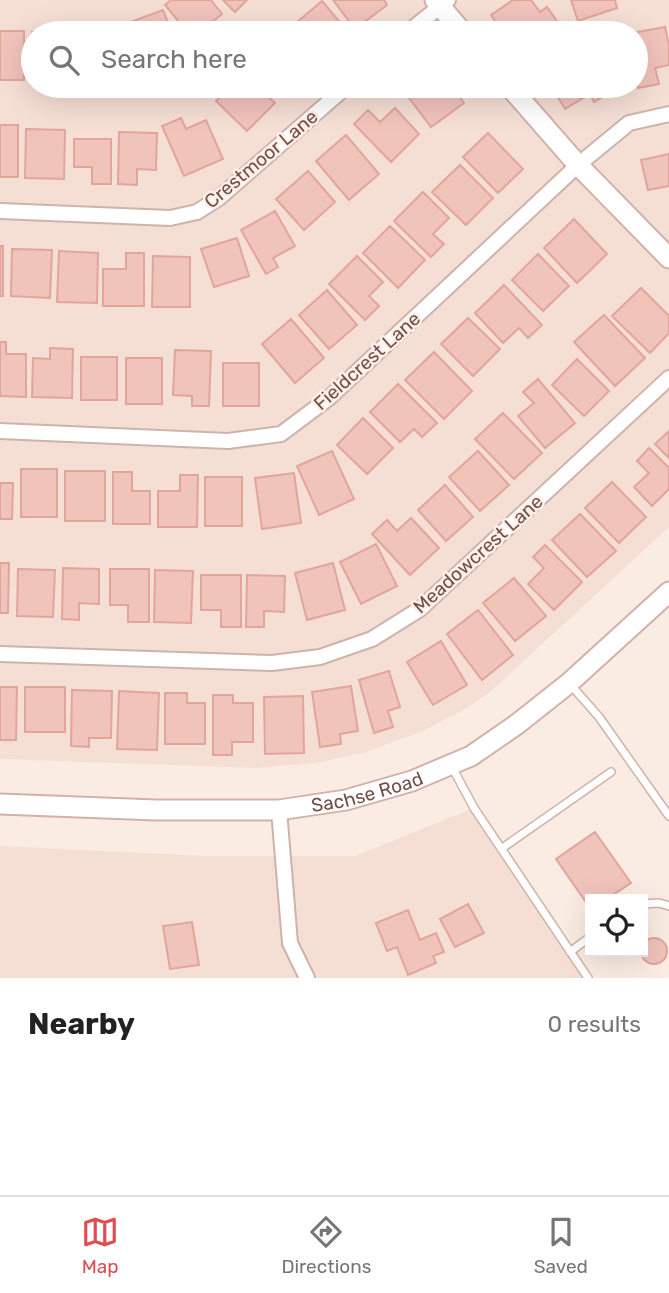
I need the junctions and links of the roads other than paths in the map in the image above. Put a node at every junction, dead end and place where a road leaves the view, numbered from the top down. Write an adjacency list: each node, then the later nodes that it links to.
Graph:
1 (441, 2): 2 (street); 3 (main road)
2 (420, 21)
3 (454, 21)
4 (333, 98): 8 (street, Crestmoor Lane)
5 (519, 98): 7 (main road)
6 (669, 114): 7 (street, Fieldcrest Lane)
7 (578, 165): 9 (main road); 11 (street, Fieldcrest Lane)
8 (0, 211)
9 (669, 258)
10 (669, 377): 13 (street, Meadowcrest Lane)
11 (0, 431)
12 (669, 592): 14 (main road, Sachse Road)
13 (0, 654)
14 (569, 683): 15 (main road, Sachse Road); 19 (lane)
15 (451, 765): 18 (main road, Sachse Road); 20 (lane)
16 (611, 772): 20 (lane)
17 (0, 804): 18 (main road, Sachse Road)
18 (279, 810): 25 (street)
19 (669, 816)
20 (501, 849): 24 (lane)
21 (648, 904): 22 (lane)
22 (669, 906)
23 (585, 941): 24 (lane)
24 (570, 952): 26 (lane)
25 (307, 978)
26 (588, 978)

